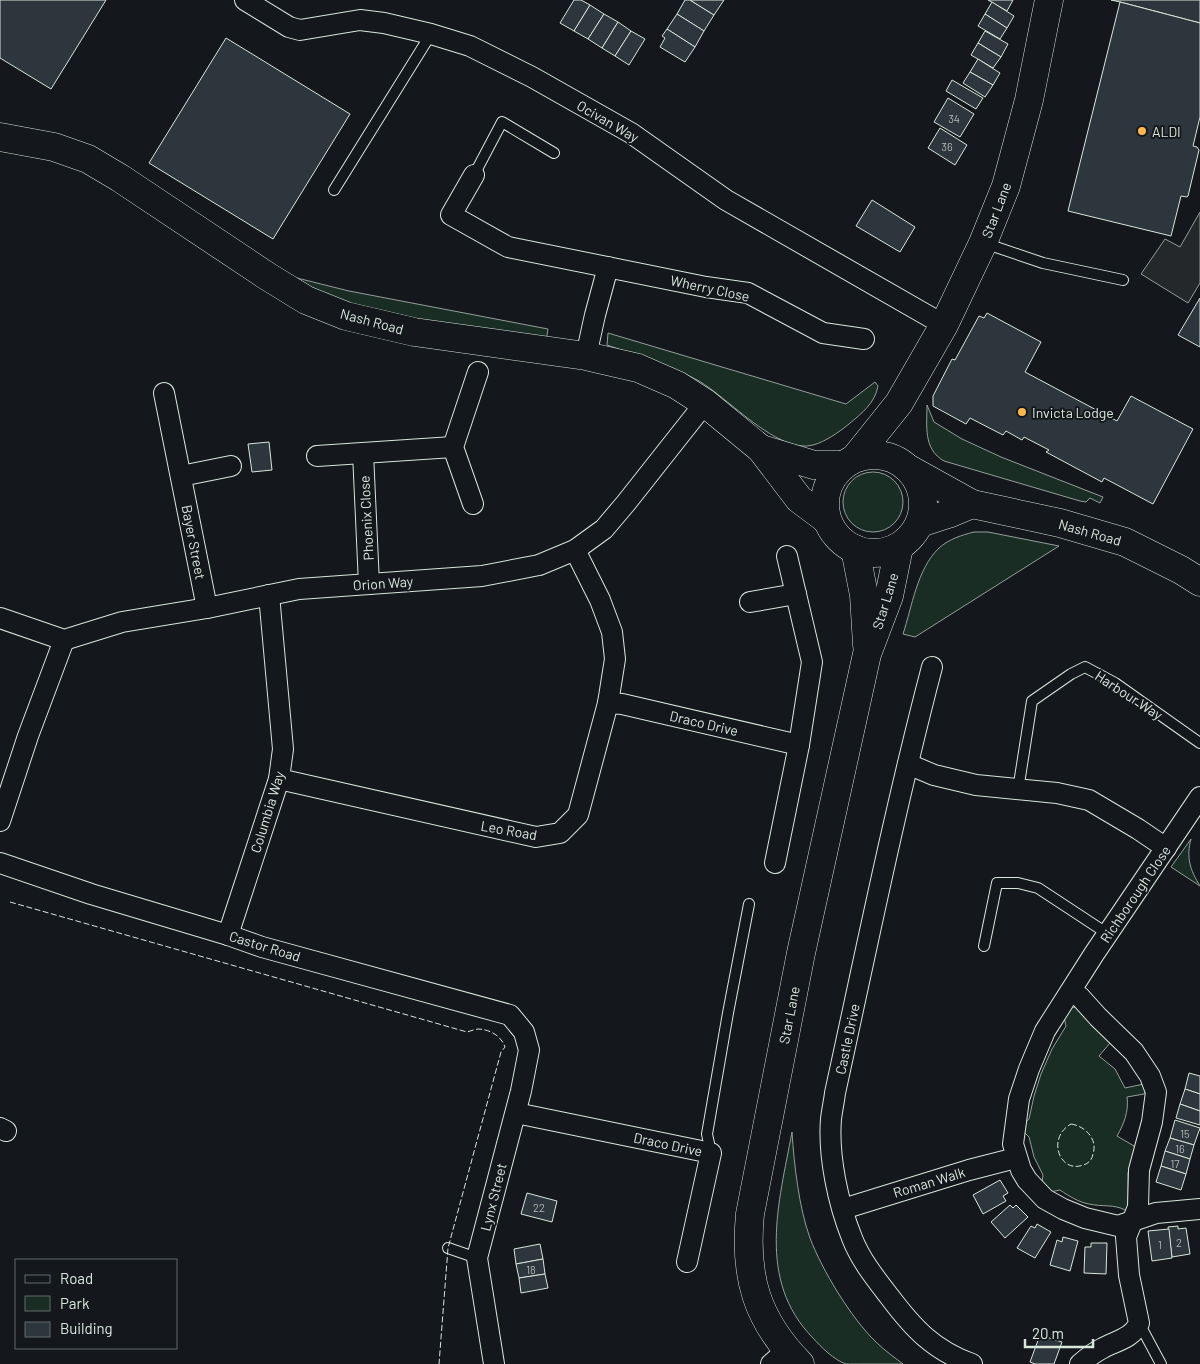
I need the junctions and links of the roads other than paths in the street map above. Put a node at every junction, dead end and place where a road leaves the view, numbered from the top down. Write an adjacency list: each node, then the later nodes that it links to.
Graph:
1 (245, 0): 3 (street, Ocivan Way)
2 (1049, 0): 8 (street, Star Lane)
3 (431, 34): 7 (lane); 11 (street, Ocivan Way)
4 (0, 137): 13 (street, Nash Road)
5 (554, 153): 6 (lane)
6 (474, 175): 9 (street, Wherry Close)
7 (334, 190)
8 (983, 243): 10 (lane); 11 (street, Star Lane)
9 (608, 267): 12 (street, Wherry Close); 13 (street)
10 (1123, 280)
11 (944, 325): 17 (street, Star Lane)
12 (864, 339)
13 (586, 356): 16 (street, Nash Road)
14 (478, 372): 18 (street)
15 (164, 393): 25 (street, Bayer Street)
16 (705, 403): 19 (street, Nash Road); 31 (street, Orion Way)
17 (899, 403): 22 (street, Star Lane); 24 (street, Star Lane)
18 (453, 447): 20 (street); 26 (street)
19 (761, 449): 22 (street, Nash Road); 28 (street, Nash Road)
20 (363, 453): 21 (street); 35 (street, Phoenix Close)
21 (317, 456)
22 (850, 462): 24 (street); 28 (street)
23 (230, 466): 25 (street)
24 (906, 467): 27 (street, Nash Road); 29 (street)
25 (181, 476): 39 (street, Bayer Street)
26 (473, 504)
27 (972, 504): 29 (street); 34 (street, Nash Road)
28 (827, 520): 32 (street)
29 (920, 523): 30 (street)
30 (899, 547): 32 (street); 42 (street, Star Lane)
31 (575, 550): 35 (street, Orion Way); 44 (street, Leo Road)
32 (854, 550): 42 (street, Star Lane)
33 (787, 556): 36 (street)
34 (1200, 582)
35 (369, 584): 37 (street, Orion Way)
36 (796, 594): 38 (street); 46 (street)
37 (269, 595): 39 (street, Orion Way); 48 (street, Columbia Way)
38 (750, 602)
39 (207, 608): 41 (street, Orion Way)
40 (0, 618): 41 (street)
41 (64, 640): 51 (street)
42 (867, 654): 71 (street, Star Lane)
43 (932, 667): 47 (street, Castle Drive)
44 (608, 703): 46 (street, Draco Drive); 48 (street, Leo Road)
45 (1200, 743): 49 (lane, Harbour Way)
46 (799, 745): 54 (street)
47 (908, 764): 49 (street); 65 (street, Castle Drive)
48 (279, 779): 57 (street, Columbia Way)
49 (1018, 790): 52 (street)
50 (1200, 797): 52 (street, Richborough Close)
51 (0, 821)
52 (1166, 848): 56 (street, Richborough Close)
53 (0, 863): 57 (street, Castor Road)
54 (775, 863)
55 (749, 904): 62 (lane)
56 (1108, 934): 58 (lane); 59 (street, Richborough Close)
57 (228, 935): 60 (street, Castor Road)
58 (984, 946)
59 (1072, 990): 63 (street, Richborough Close); 66 (street)
60 (524, 1032): 61 (street, Lynx Street)
61 (516, 1112): 62 (street, Draco Drive); 68 (street, Lynx Street)
62 (711, 1153): 69 (street, Draco Drive)
63 (1016, 1158): 65 (street, Roman Walk); 66 (street, Richborough Close)
64 (1200, 1209): 66 (street, Richborough Close)
65 (843, 1210): 73 (street, Castle Drive)
66 (1132, 1222): 70 (street)
67 (448, 1248): 68 (lane)
68 (477, 1258): 72 (street, Lynx Street)
69 (687, 1262)
70 (1139, 1323): 74 (street); 75 (lane)
71 (786, 1359)
72 (494, 1364)
73 (972, 1364)
74 (1080, 1364)
75 (1161, 1364)

